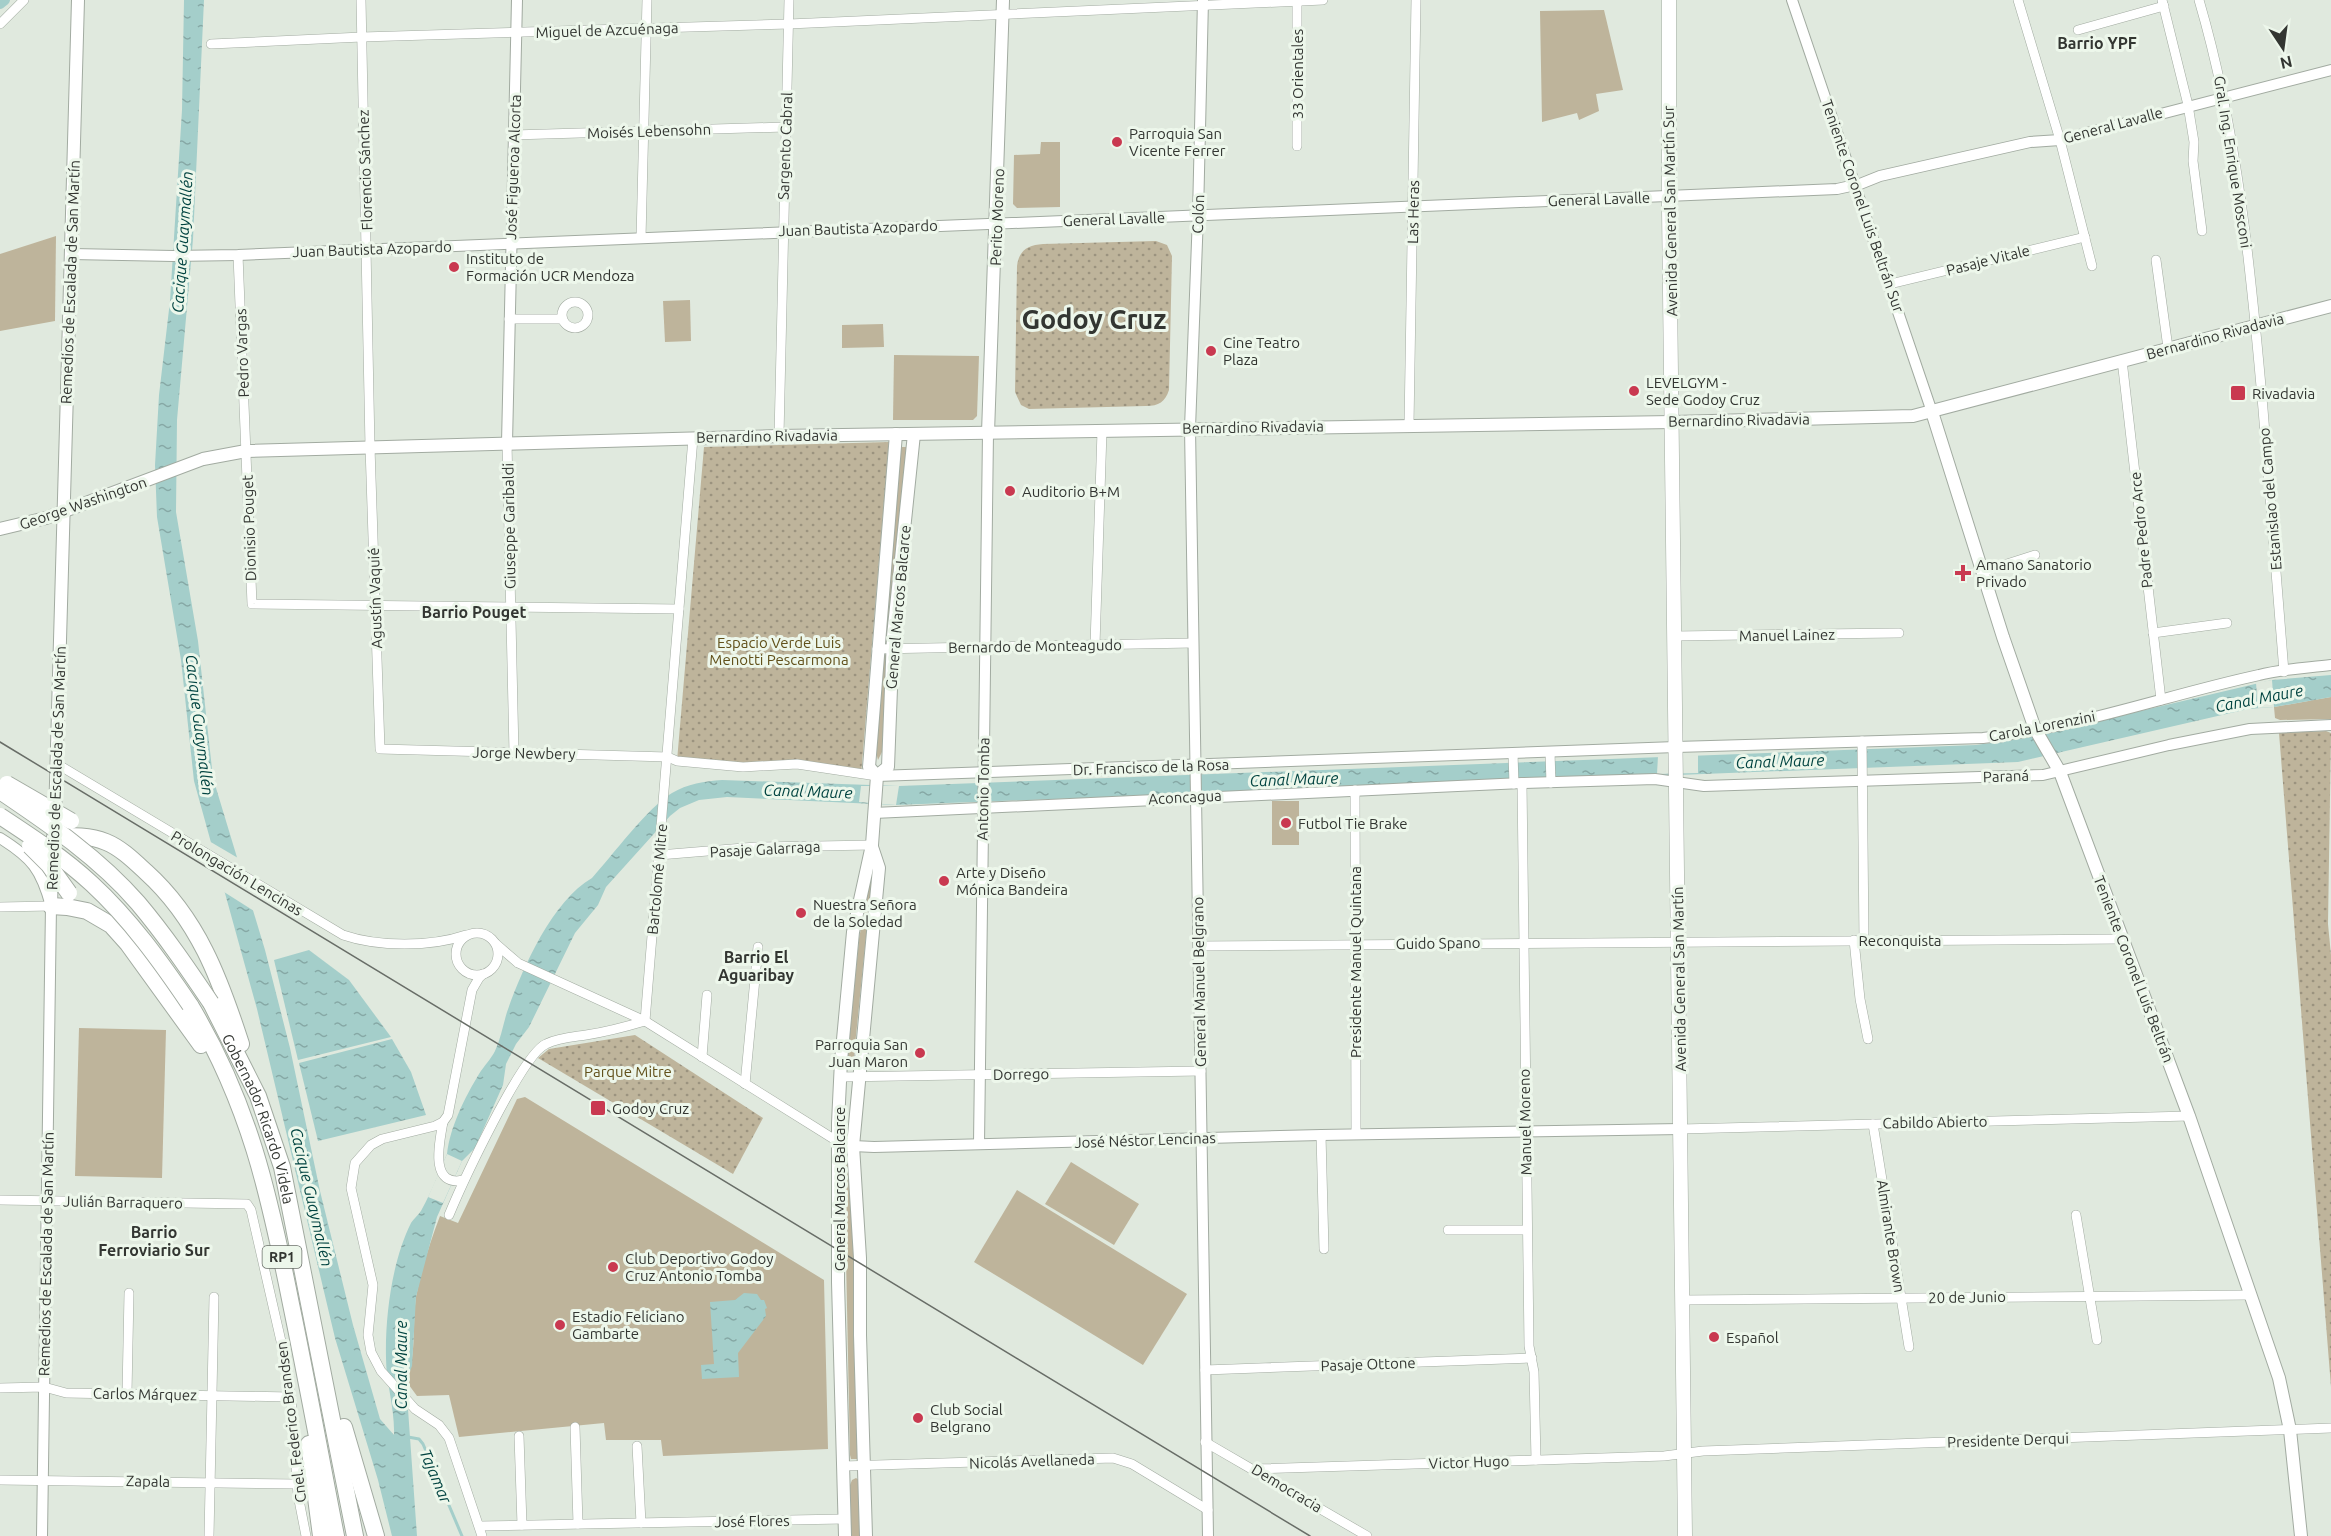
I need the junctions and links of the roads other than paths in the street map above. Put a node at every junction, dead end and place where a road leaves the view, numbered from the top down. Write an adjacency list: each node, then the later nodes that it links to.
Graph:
1 (24, 0): 18 (street)
2 (78, 0): 44 (main road, Remedios de Escalada de San Martín)
3 (361, 0): 23 (street, Florencio Sánchez)
4 (517, 0): 22 (street, José Figueroa Alcorta)
5 (647, 0): 20 (street)
6 (789, 0): 19 (street, Sargento Cabral)
7 (1003, 0): 17 (main road, Perito Moreno)
8 (1323, 0): 14 (street, Miguel de Azcuénaga)
9 (1416, 0): 35 (street, Las Heras)
10 (1669, 0): 34 (main road, Avenida General San Martín Sur)
11 (1792, 0): 33 (street, Teniente Coronel Luis Beltrán Sur)
12 (2018, 0): 31 (street)
13 (2199, 0): 26 (street, Gral. Ing. Enrique Mosconi)
14 (1297, 1): 15 (street, Miguel de Azcuénaga); 32 (street, 33 Orientales)
15 (1202, 3): 17 (street, Miguel de Azcuénaga); 36 (street, Colón)
16 (2163, 3): 21 (street); 27 (street)
17 (1003, 14): 19 (street, Miguel de Azcuénaga); 37 (main road, Perito Moreno)
18 (0, 24)
19 (789, 24): 20 (street, Miguel de Azcuénaga); 28 (street, Sargento Cabral)
20 (646, 28): 22 (street, Miguel de Azcuénaga); 29 (street)
21 (2078, 30)
22 (516, 33): 23 (street, Miguel de Azcuénaga); 30 (street, José Figueroa Alcorta)
23 (362, 37): 24 (street, Miguel de Azcuénaga); 43 (street, Florencio Sánchez)
24 (211, 44)
25 (2331, 70): 26 (street, General Lavalle)
26 (2224, 96): 27 (street, General Lavalle); 52 (street, Gral. Ing. Enrique Mosconi)
27 (2188, 105): 31 (street, General Lavalle); 39 (street)
28 (785, 127): 29 (street, Moisés Lebensohn); 38 (street, Sargento Cabral)
29 (643, 132): 30 (street, Moisés Lebensohn); 41 (street)
30 (513, 135): 42 (street, José Figueroa Alcorta)
31 (2060, 140): 33 (street, General Lavalle); 40 (street)
32 (1297, 146)
33 (1856, 186): 34 (street, General Lavalle); 48 (street, Teniente Coronel Luis Beltrán Sur)
34 (1669, 196): 35 (street, General Lavalle); 56 (main road, Avenida General San Martín Sur)
35 (1413, 207): 36 (street, General Lavalle); 57 (street, Las Heras)
36 (1198, 215): 37 (street, General Lavalle); 58 (street, Colón)
37 (997, 223): 38 (street, Juan Bautista Azopardo); 60 (main road, Perito Moreno)
38 (782, 231): 41 (street, Juan Bautista Azopardo); 63 (street, Sargento Cabral)
39 (2202, 231)
40 (2085, 237): 47 (street); 48 (street, Pasaje Vitale)
41 (641, 238): 42 (street, Juan Bautista Azopardo)
42 (511, 244): 43 (street, Juan Bautista Azopardo); 50 (street, José Figueroa Alcorta)
43 (368, 249): 45 (street, Juan Bautista Azopardo); 66 (street, Florencio Sánchez)
44 (72, 254): 45 (street, Juan Bautista Azopardo); 69 (main road, Remedios de Escalada de San Martín)
45 (238, 255): 67 (street, Pedro Vargas)
46 (2156, 260): 53 (street)
47 (2092, 266)
48 (1890, 284): 55 (street, Teniente Coronel Luis Beltrán Sur)
49 (2331, 306): 52 (main road, Bernardino Rivadavia)
50 (509, 319): 51 (street); 65 (street, José Figueroa Alcorta)
51 (562, 319)
52 (2256, 325): 53 (main road, Bernardino Rivadavia); 86 (street, Estanislao del Campo)
53 (2168, 348): 54 (main road, Bernardino Rivadavia)
54 (2122, 360): 55 (main road, Bernardino Rivadavia); 78 (street, Padre Pedro Arce)
55 (1932, 412): 56 (main road, Bernardino Rivadavia); 72 (main road, Teniente Coronel Luis Beltrán)
56 (1673, 422): 57 (main road, Bernardino Rivadavia); 79 (main road, Avenida General San Martín)
57 (1409, 425): 58 (main road, Bernardino Rivadavia)
58 (1190, 428): 59 (main road, Bernardino Rivadavia); 80 (street, General Manuel Belgrano)
59 (1102, 430): 60 (main road, Bernardino Rivadavia); 81 (street)
60 (988, 433): 62 (main road, Bernardino Rivadavia); 82 (street, Antonio Tomba)
61 (896, 434): 62 (main road, Bernardino Rivadavia); 63 (main road, Bernardino Rivadavia); 83 (main road, General Marcos Balcarce)
62 (914, 434): 84 (main road, General Marcos Balcarce)
63 (778, 436): 64 (main road, Bernardino Rivadavia)
64 (693, 438): 65 (main road, Bernardino Rivadavia); 75 (street, Bartolomé Mitre)
65 (507, 442): 66 (main road, Bernardino Rivadavia); 74 (street, Giuseppe Garibaldi)
66 (370, 447): 67 (main road, Bernardino Rivadavia); 73 (street, Agustín Vaquié)
67 (246, 451): 68 (main road, Bernardino Rivadavia); 73 (street, Dionisio Pouget)
68 (165, 474): 69 (main road, George Washington)
69 (63, 512): 70 (main road, George Washington); 97 (main road, Remedios de Escalada de San Martín)
70 (0, 529)
71 (2035, 555): 72 (street)
72 (1982, 572): 89 (main road, Teniente Coronel Luis Beltrán)
73 (376, 607): 74 (street); 91 (street, Agustín Vaquié)
74 (511, 608): 75 (street); 93 (street, Giuseppe Garibaldi)
75 (679, 609): 95 (street, Bartolomé Mitre)
76 (2227, 623): 78 (street)
77 (1899, 633): 79 (street, Manuel Lainez)
78 (2153, 633): 87 (street, Padre Pedro Arce)
79 (1675, 636): 92 (main road, Avenida General San Martín)
80 (1193, 643): 81 (street, Bernardo de Monteagudo); 98 (street, General Manuel Belgrano)
81 (1095, 645): 82 (street, Bernardo de Monteagudo)
82 (985, 646): 84 (street, Bernardo de Monteagudo); 101 (street, Antonio Tomba)
83 (878, 649): 84 (street, Bernardo de Monteagudo); 103 (main road, General Marcos Balcarce)
84 (893, 649): 103 (main road, General Marcos Balcarce)
85 (2331, 665): 86 (street, Carola Lorenzini)
86 (2284, 672): 87 (street, Carola Lorenzini)
87 (2161, 700): 89 (street, Carola Lorenzini)
88 (2331, 725): 99 (street, Paraná)
89 (2036, 732): 90 (street, Carola Lorenzini); 99 (main road, Teniente Coronel Luis Beltrán)
90 (1862, 745): 92 (street, Carola Lorenzini); 105 (street)
91 (380, 749): 93 (street, Jorge Newbery)
92 (1676, 751): 94 (street, Dr. Francisco de la Rosa); 100 (main road, Avenida General San Martín)
93 (514, 753): 95 (street, Jorge Newbery)
94 (1550, 756): 96 (street, Dr. Francisco de la Rosa); 104 (street)
95 (668, 757): 103 (street, Jorge Newbery); 117 (street, Bartolomé Mitre)
96 (1513, 758): 98 (street, Dr. Francisco de la Rosa); 106 (street, Manuel Moreno)
97 (57, 764): 114 (main road, Remedios de Escalada de San Martín); 125 (street, Prolongación Lencinas)
98 (1195, 770): 101 (street, Dr. Francisco de la Rosa); 109 (street, General Manuel Belgrano)
99 (2060, 772): 105 (street, Paraná); 122 (main road, Teniente Coronel Luis Beltrán)
100 (1677, 777): 104 (street, Aconcagua); 105 (street, Paraná); 126 (main road, Avenida General San Martín)
101 (983, 778): 103 (street, Dr. Francisco de la Rosa); 110 (street, Antonio Tomba)
102 (0, 780): 113 (highway, bridge)
103 (876, 781): 111 (main road, General Marcos Balcarce)
104 (1551, 781): 106 (street, Aconcagua)
105 (1863, 781): 124 (street)
106 (1517, 782): 107 (street, Aconcagua); 127 (street, Manuel Moreno)
107 (1355, 790): 109 (street, Aconcagua); 129 (street, Presidente Manuel Quintana)
108 (0, 791): 147 (highway, Gobernador Ricardo Videla / RP1, bridge)
109 (1196, 795): 110 (street, Aconcagua); 130 (street, General Manuel Belgrano)
110 (983, 803): 111 (street, Aconcagua); 143 (street, Antonio Tomba)
111 (875, 808): 116 (main road, General Marcos Balcarce)
112 (0, 818): 118 (highway, bridge); 151 (highway, Gobernador Ricardo Videla / RP1, bridge)
113 (71, 821)
114 (53, 837): 119 (main road, Remedios de Escalada de San Martín); 147 (highway)
115 (0, 838): 119 (street)
116 (872, 845): 117 (street, Pasaje Galarraga); 144 (main road, General Marcos Balcarce); 145 (main road, General Marcos Balcarce)
117 (659, 855): 139 (street, Bartolomé Mitre)
118 (69, 893)
119 (51, 906): 120 (street); 151 (highway); 162 (street, Remedios de Escalada de San Martín)
120 (0, 907)
121 (466, 935): 125 (street, Prolongación Lencinas); 128 (street); 132 (street)
122 (2122, 939): 124 (street, Reconquista); 148 (main road, Teniente Coronel Luis Beltrán)
123 (1854, 940): 124 (street, Reconquista); 126 (street, Reconquista); 140 (street)
124 (1864, 940)
125 (430, 942): 132 (street)
126 (1678, 942): 127 (street, Guido Spano); 152 (main road, Avenida General San Martín)
127 (1524, 943): 129 (street, Guido Spano); 153 (street, Manuel Moreno)
128 (496, 944): 133 (street); 134 (street)
129 (1355, 944): 130 (street, Guido Spano); 154 (street, Presidente Manuel Quintana)
130 (1198, 946): 142 (street, General Manuel Belgrano)
131 (758, 947): 146 (street)
132 (457, 961): 135 (street)
133 (522, 965): 134 (street); 139 (street)
134 (494, 968): 136 (street)
135 (465, 971): 136 (street); 137 (street)
136 (483, 974): 137 (street)
137 (472, 990): 149 (street)
138 (707, 995): 141 (street)
139 (645, 1021): 141 (street, José Néstor Lencinas); 160 (street)
140 (1868, 1039)
141 (702, 1057): 146 (street, José Néstor Lencinas)
142 (1201, 1071): 143 (street, Dorrego); 156 (street, General Manuel Belgrano)
143 (978, 1075): 145 (street, Dorrego); 158 (street, Antonio Tomba)
144 (840, 1077): 145 (street, Dorrego); 157 (main road, General Marcos Balcarce)
145 (860, 1077): 159 (main road, General Marcos Balcarce)
146 (745, 1084): 157 (street, José Néstor Lencinas)
147 (258, 1096): 175 (highway, Gobernador Ricardo Videla / RP1)
148 (2189, 1116): 150 (street, Cabildo Abierto); 170 (main road, Teniente Coronel Luis Beltrán)
149 (444, 1122): 160 (street); 209 (street)
150 (1873, 1124): 152 (street, Cabildo Abierto); 173 (street, Almirante Brown)
151 (248, 1126): 178 (highway, Gobernador Ricardo Videla / RP1)
152 (1681, 1129): 153 (street, José Néstor Lencinas); 174 (main road, Avenida General San Martín)
153 (1525, 1132): 154 (street, José Néstor Lencinas); 167 (street, Manuel Moreno)
154 (1356, 1134): 155 (street, José Néstor Lencinas)
155 (1321, 1135): 156 (street, José Néstor Lencinas); 168 (street)
156 (1203, 1138): 158 (street, José Néstor Lencinas); 180 (street, General Manuel Belgrano)
157 (837, 1141): 159 (street, José Néstor Lencinas); 194 (main road, General Marcos Balcarce)
158 (979, 1144): 159 (street, José Néstor Lencinas)
159 (853, 1146): 195 (main road, General Marcos Balcarce)
160 (464, 1180): 164 (street)
161 (0, 1200): 162 (street, Julián Barraquero)
162 (47, 1201): 163 (street, Julián Barraquero); 182 (street, Remedios de Escalada de San Martín)
163 (247, 1204): 185 (street, Cnel. Federico Brandsen)
164 (449, 1215)
165 (2076, 1215): 171 (street)
166 (1448, 1230): 167 (street)
167 (1527, 1230): 179 (street, Manuel Moreno)
168 (1324, 1249)
169 (129, 1293): 183 (street)
170 (2251, 1295): 171 (street, 20 de Junio); 188 (main road, Teniente Coronel Luis Beltrán)
171 (2089, 1296): 173 (street, 20 de Junio); 176 (street)
172 (214, 1297): 184 (street)
173 (1901, 1298): 174 (street, 20 de Junio); 177 (street, Almirante Brown)
174 (1683, 1300): 192 (main road, Avenida General San Martín)
175 (317, 1338): 214 (highway, Gobernador Ricardo Videla / RP1); 215 (highway)
176 (2097, 1340)
177 (1909, 1347)
178 (301, 1350): 208 (highway, Gobernador Ricardo Videla / RP1); 213 (highway)
179 (1532, 1358): 180 (street, Pasaje Ottone); 193 (street, Manuel Moreno)
180 (1205, 1370): 190 (street, General Manuel Belgrano)
181 (0, 1388): 182 (street, Carlos Márquez)
182 (44, 1388): 183 (street, Carlos Márquez); 199 (street, Remedios de Escalada de San Martín)
183 (127, 1393): 184 (street, Carlos Márquez)
184 (212, 1395): 185 (street, Carlos Márquez); 200 (street)
185 (291, 1397): 201 (street, Cnel. Federico Brandsen)
186 (575, 1427): 206 (street)
187 (2331, 1428): 188 (street, Presidente Derqui)
188 (2290, 1430): 192 (street, Presidente Derqui); 221 (main road, Teniente Coronel Luis Beltrán)
189 (519, 1436): 207 (street)
190 (1205, 1442): 197 (street, Democracia); 203 (street, General Manuel Belgrano)
191 (637, 1446): 205 (street)
192 (1684, 1454): 193 (street, Victor Hugo); 220 (main road, Avenida General San Martín)
193 (1536, 1460): 196 (street, Victor Hugo)
194 (843, 1466): 195 (street, Nicolás Avellaneda); 204 (main road, General Marcos Balcarce)
195 (863, 1466): 203 (street, Nicolás Avellaneda); 217 (main road, General Marcos Balcarce)
196 (1299, 1468): 197 (street, Victor Hugo); 202 (street)
197 (1254, 1469): 202 (street, Democracia)
198 (0, 1480): 199 (street, Zapala)
199 (43, 1480): 200 (street, Zapala); 210 (street, Remedios de Escalada de San Martín)
200 (210, 1482): 201 (street, Zapala); 211 (street)
201 (297, 1484): 212 (street, Cnel. Federico Brandsen)
202 (1294, 1492): 219 (street, Democracia)
203 (1208, 1510): 218 (street, General Manuel Belgrano)
204 (844, 1520): 205 (street, José Flores); 216 (main road, General Marcos Balcarce)
205 (641, 1523): 206 (street, José Flores)
206 (578, 1524): 207 (street, José Flores)
207 (522, 1525): 209 (street, José Flores)
208 (334, 1529)
209 (481, 1531)
210 (42, 1536)
211 (209, 1536)
212 (306, 1536)
213 (321, 1536)
214 (355, 1536)
215 (376, 1536)
216 (845, 1536)
217 (866, 1536)
218 (1208, 1536)
219 (1367, 1536)
220 (1685, 1536)
221 (2301, 1536)

